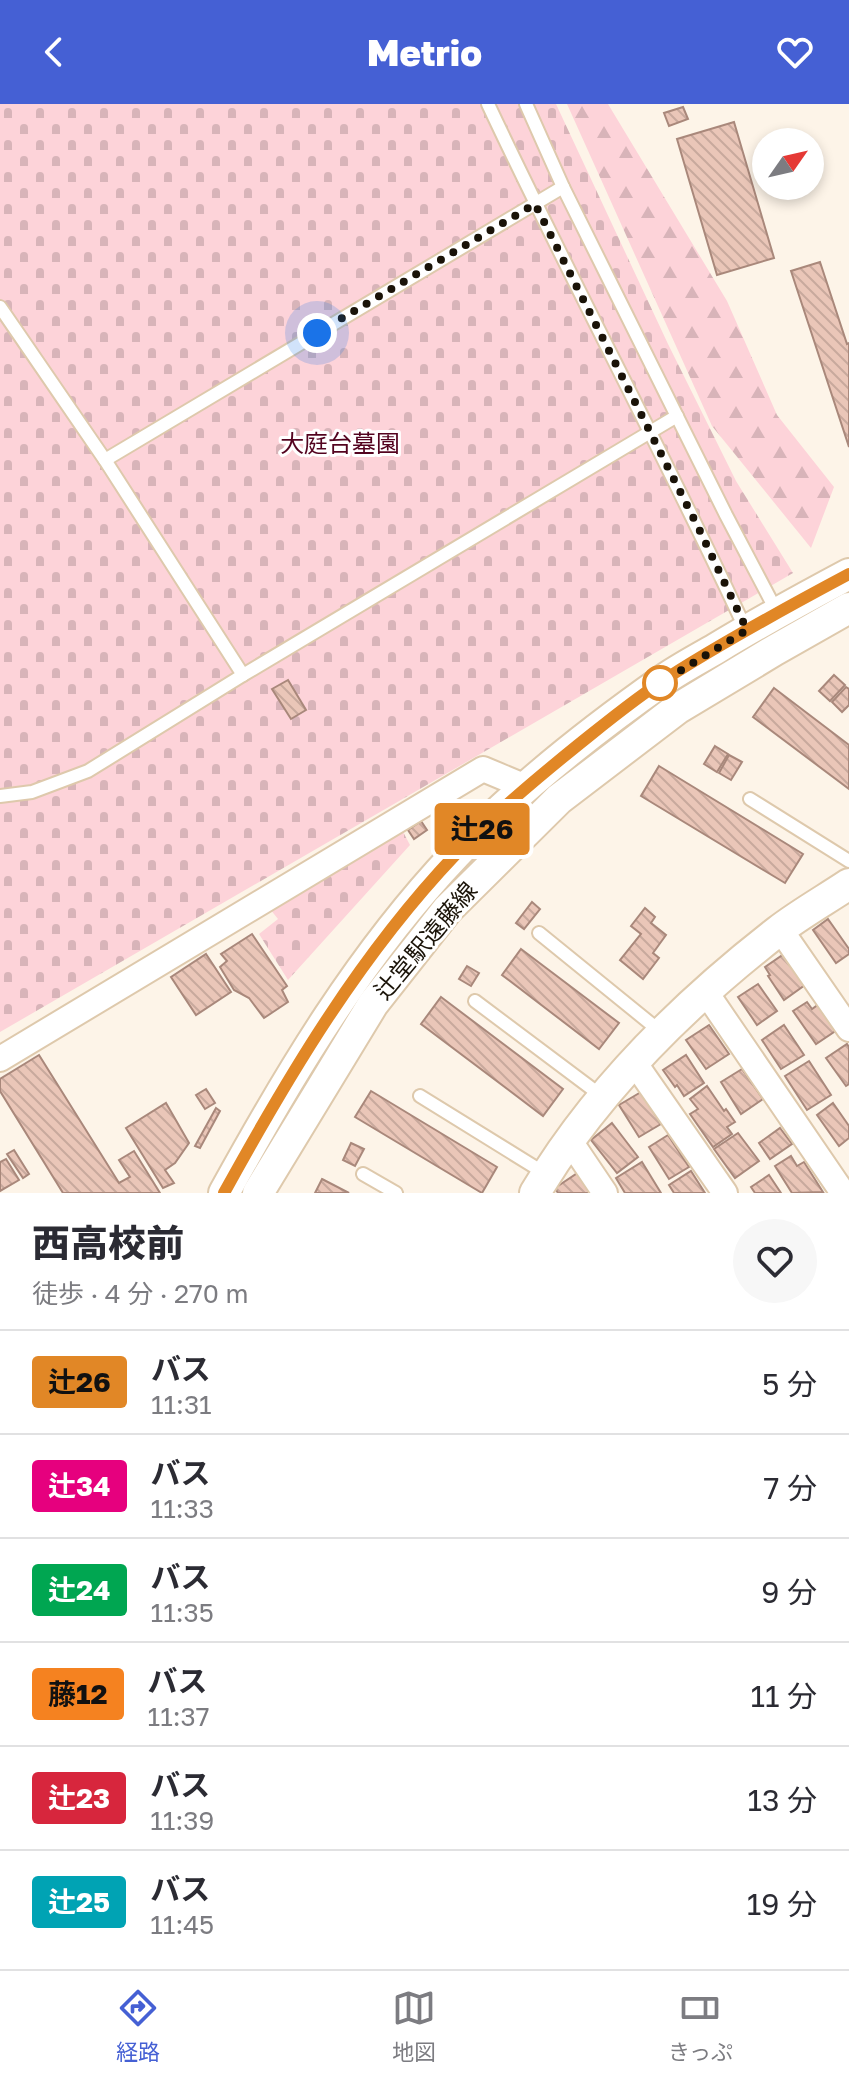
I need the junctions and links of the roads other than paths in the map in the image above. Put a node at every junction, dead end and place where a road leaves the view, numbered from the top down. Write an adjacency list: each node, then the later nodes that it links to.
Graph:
1 (488, 104): 4 (lane)
2 (526, 104): 3 (lane)
3 (563, 187): 4 (lane); 6 (lane)
4 (535, 204): 7 (lane); 8 (lane)
5 (0, 307): 8 (lane)
6 (677, 416): 7 (lane); 11 (lane)
7 (651, 432): 11 (lane); 12 (lane)
8 (105, 460): 12 (lane)
9 (849, 574): 11 (street, 辻堂駅遠藤線)
10 (849, 608): 11 (street, 辻堂駅遠藤線)
11 (768, 633): 13 (street, 辻堂駅遠藤線); 32 (street, 辻堂駅遠藤線)
12 (243, 675): 14 (lane)
13 (526, 787): 24 (street); 31 (street, 辻堂駅遠藤線)
14 (0, 796)
15 (750, 799): 16 (lane)
16 (849, 861)
17 (849, 884): 18 (street)
18 (780, 929): 20 (street); 22 (street)
19 (539, 933): 23 (lane)
20 (705, 991): 23 (street); 36 (street)
21 (475, 1001): 27 (lane)
22 (849, 1029)
23 (661, 1032): 25 (street)
24 (0, 1059)
25 (634, 1062): 27 (street); 35 (street)
26 (420, 1096): 30 (lane)
27 (603, 1097): 28 (street)
28 (570, 1141): 30 (street); 34 (street)
29 (363, 1174): 33 (lane)
30 (540, 1183)
31 (224, 1193)
32 (258, 1193)
33 (396, 1193)
34 (605, 1193)
35 (725, 1193)
36 (843, 1193)

